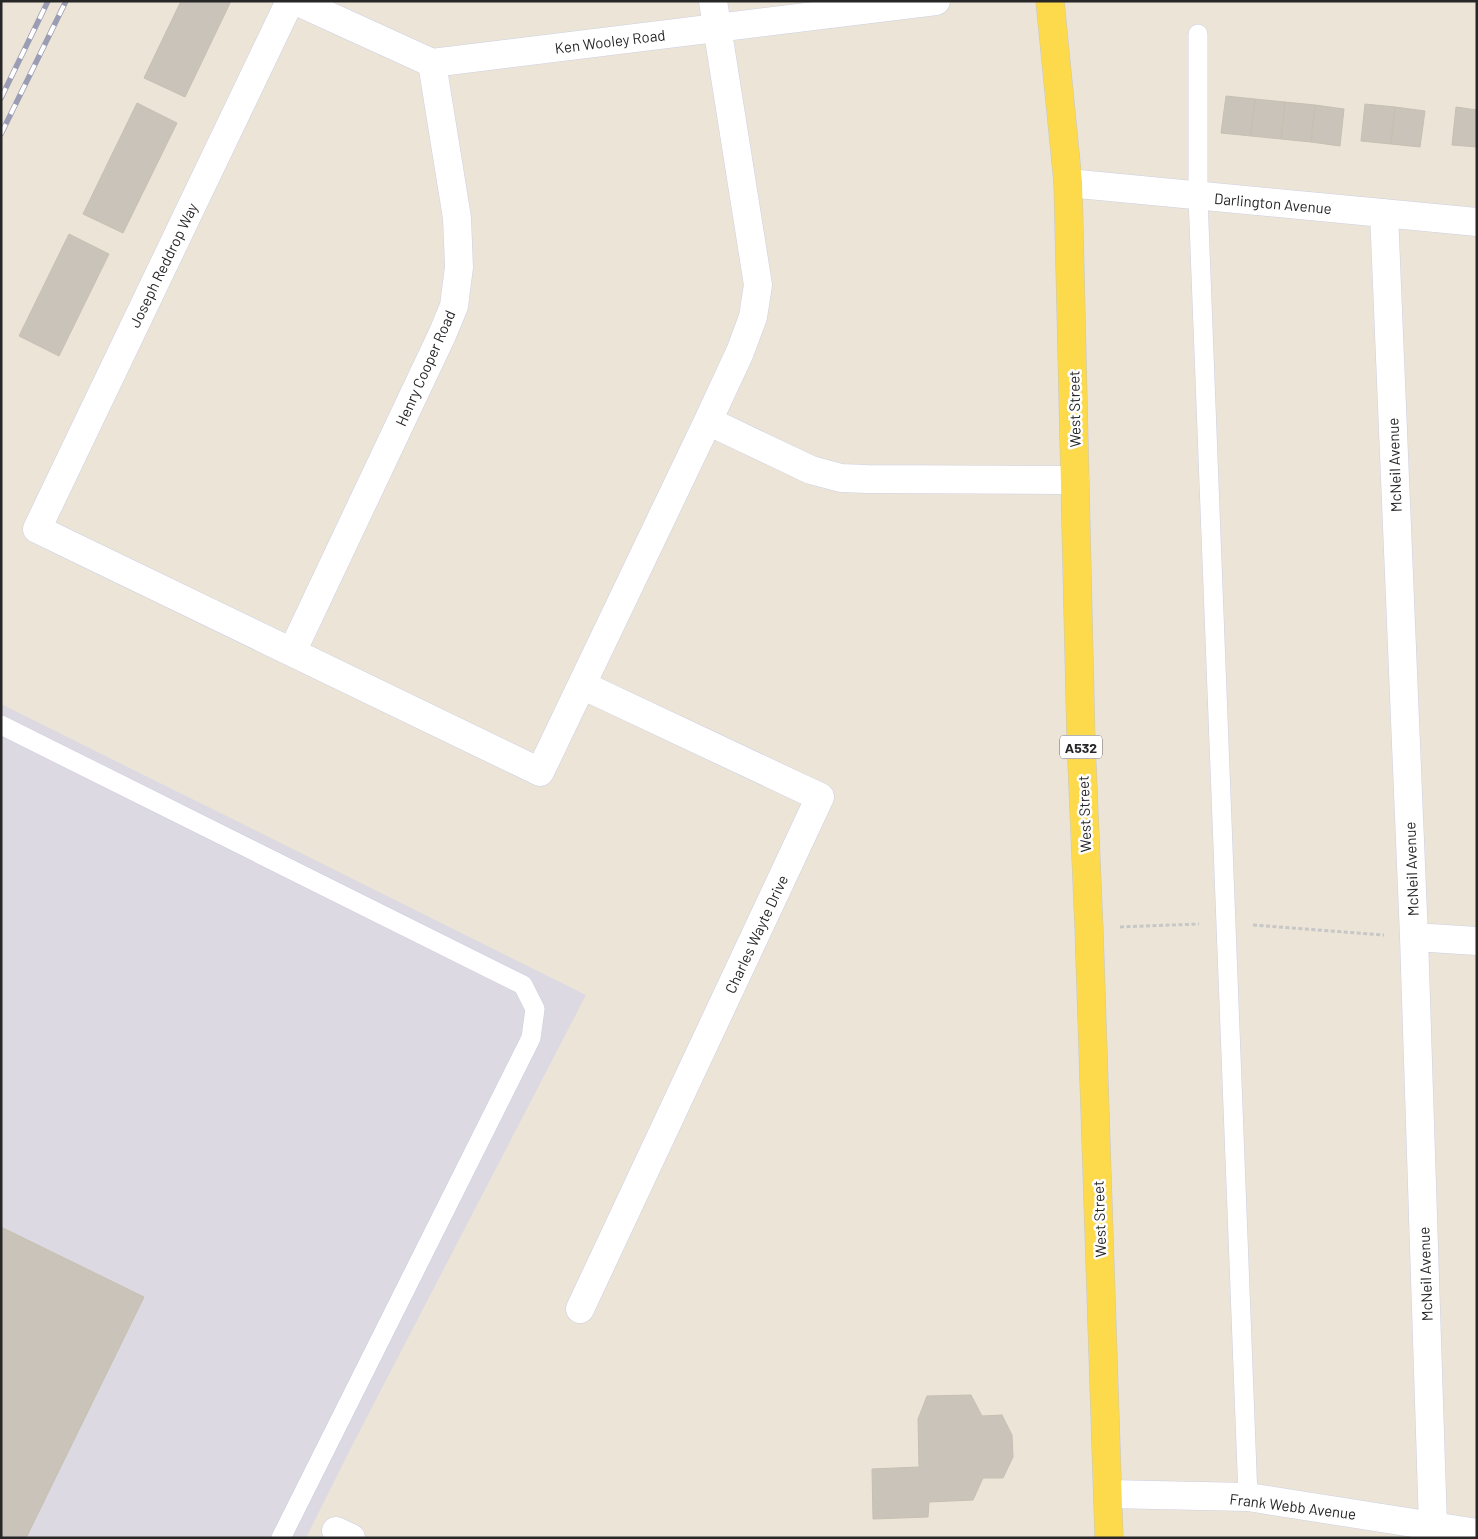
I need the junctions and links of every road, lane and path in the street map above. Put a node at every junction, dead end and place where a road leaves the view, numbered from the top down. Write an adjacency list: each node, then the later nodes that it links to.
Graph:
1 (290, 1): 14 (street, Joseph Reddrop Way)
2 (296, 1): 7 (street)
3 (936, 1): 5 (street, Ken Wooley Road)
4 (1050, 1): 8 (main road, West Street / A532)
5 (715, 14): 7 (street, Ken Wooley Road); 12 (street)
6 (1198, 34): 9 (lane)
7 (432, 63): 14 (street, Henry Cooper Road)
8 (1068, 183): 9 (street, Darlington Avenue); 13 (main road, West Street / A532)
9 (1198, 197): 10 (street, Darlington Avenue); 21 (lane)
10 (1384, 213): 11 (street, Darlington Avenue); 17 (street, McNeil Avenue)
11 (1477, 222)
12 (708, 421): 13 (street); 15 (street)
13 (1075, 480): 20 (main road, West Street / A532)
14 (292, 652): 15 (street)
15 (582, 685): 19 (street, Charles Wayte Drive)
16 (1, 725): 24 (lane)
17 (1414, 937): 18 (street); 22 (street, McNeil Avenue)
18 (1477, 941)
19 (580, 1308)
20 (1108, 1494): 21 (street, Frank Webb Avenue); 25 (main road, West Street / A532)
21 (1248, 1498): 22 (street, Frank Webb Avenue)
22 (1433, 1526): 23 (street, Frank Webb Avenue)
23 (1477, 1533)
24 (281, 1538)
25 (1109, 1538)

